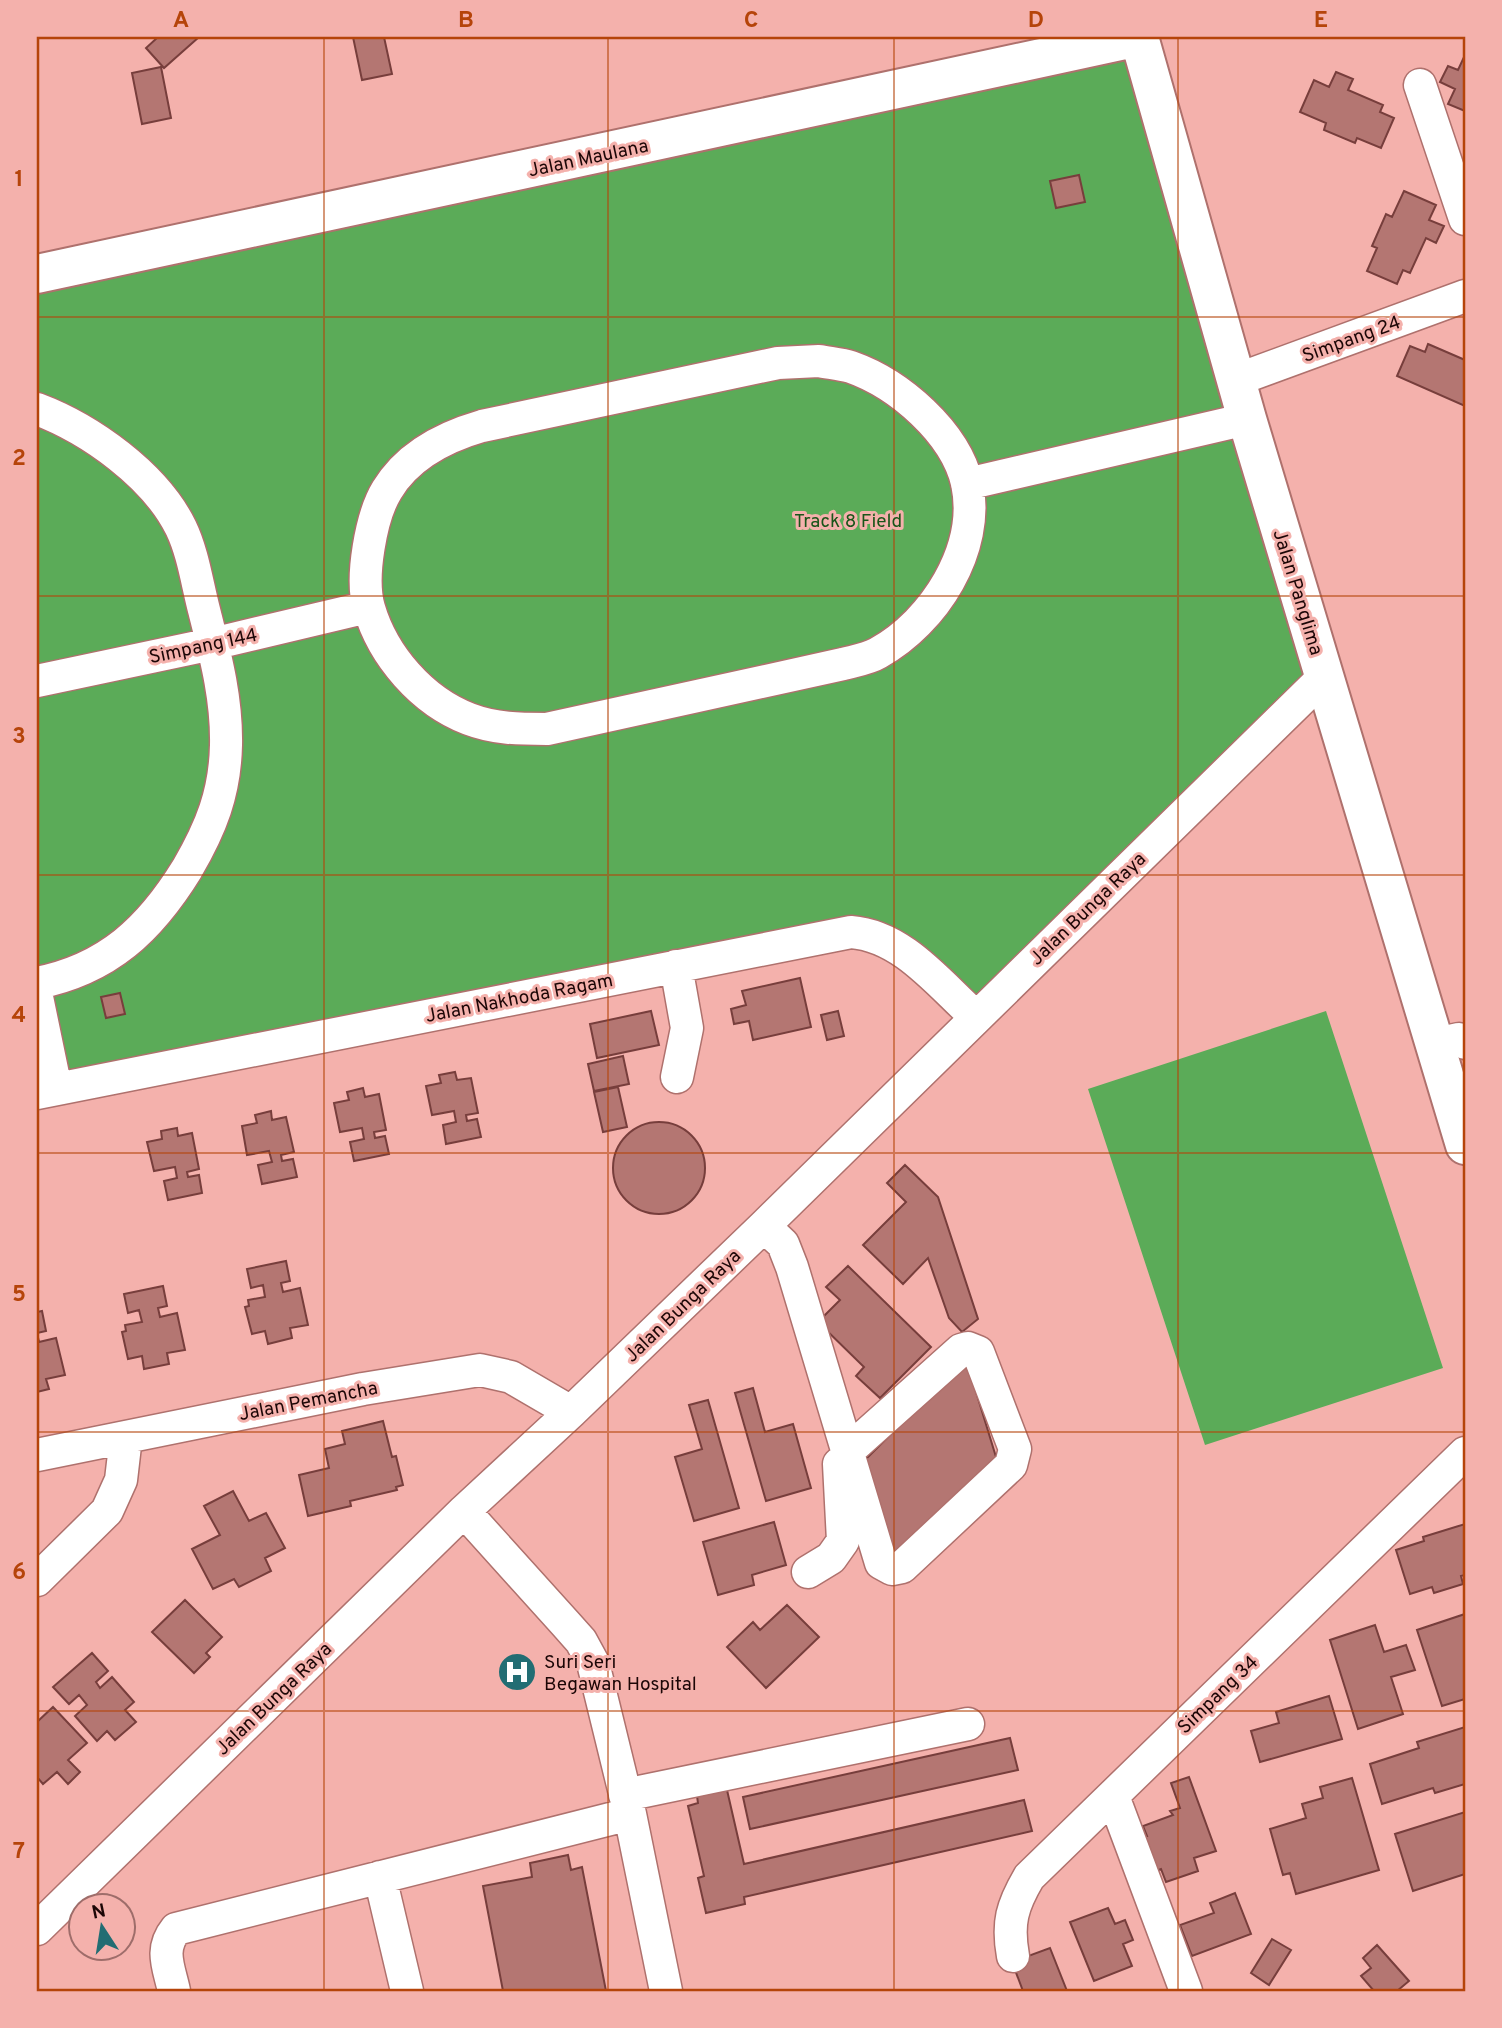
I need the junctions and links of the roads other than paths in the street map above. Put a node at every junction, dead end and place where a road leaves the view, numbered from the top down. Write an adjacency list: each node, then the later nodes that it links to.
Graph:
1 (1139, 37): 4 (main road, Jalan Maulana); 6 (main road, Jalan Panglima)
2 (1420, 85): 3 (street)
3 (1465, 219)
4 (37, 274)
5 (1465, 296): 6 (street, Simpang 24)
6 (1236, 380): 8 (main road, Jalan Panglima)
7 (37, 409): 11 (street)
8 (1247, 419): 9 (street); 12 (main road, Jalan Panglima)
9 (967, 484): 10 (street); 10 (street)
10 (368, 607): 11 (street, Simpang 144)
11 (212, 644): 13 (street, Simpang 144); 15 (street)
12 (1324, 677): 17 (street, Jalan Bunga Raya); 18 (main road, Jalan Panglima)
13 (37, 681)
14 (676, 966): 17 (street, Jalan Nakhoda Ragam); 19 (street); 20 (street, Jalan Nakhoda Ragam)
15 (37, 983)
16 (37, 997): 20 (street)
17 (976, 1017): 22 (street, Jalan Bunga Raya)
18 (1457, 1041): 21 (main road, Jalan Panglima)
19 (677, 1077)
20 (46, 1091)
21 (1465, 1145)
22 (764, 1226): 23 (street, Jalan Bunga Raya); 24 (street)
23 (571, 1412): 25 (street, Jalan Pemancha); 29 (street, Jalan Bunga Raya)
24 (838, 1417): 26 (street); 30 (street)
25 (126, 1437): 28 (street, Jalan Pemancha); 31 (street)
26 (848, 1451): 26 (street)
27 (1465, 1453): 33 (street, Simpang 34)
28 (37, 1455)
29 (464, 1511): 34 (street); 36 (street, Jalan Bunga Raya)
30 (807, 1572)
31 (37, 1580)
32 (968, 1724): 34 (street)
33 (1113, 1796): 37 (street, Simpang 34); 41 (street)
34 (627, 1804): 35 (street); 40 (street)
35 (380, 1877): 38 (street); 39 (street)
36 (37, 1930)
37 (1013, 1956)
38 (174, 1991)
39 (407, 1991)
40 (666, 1991)
41 (1186, 1991)

